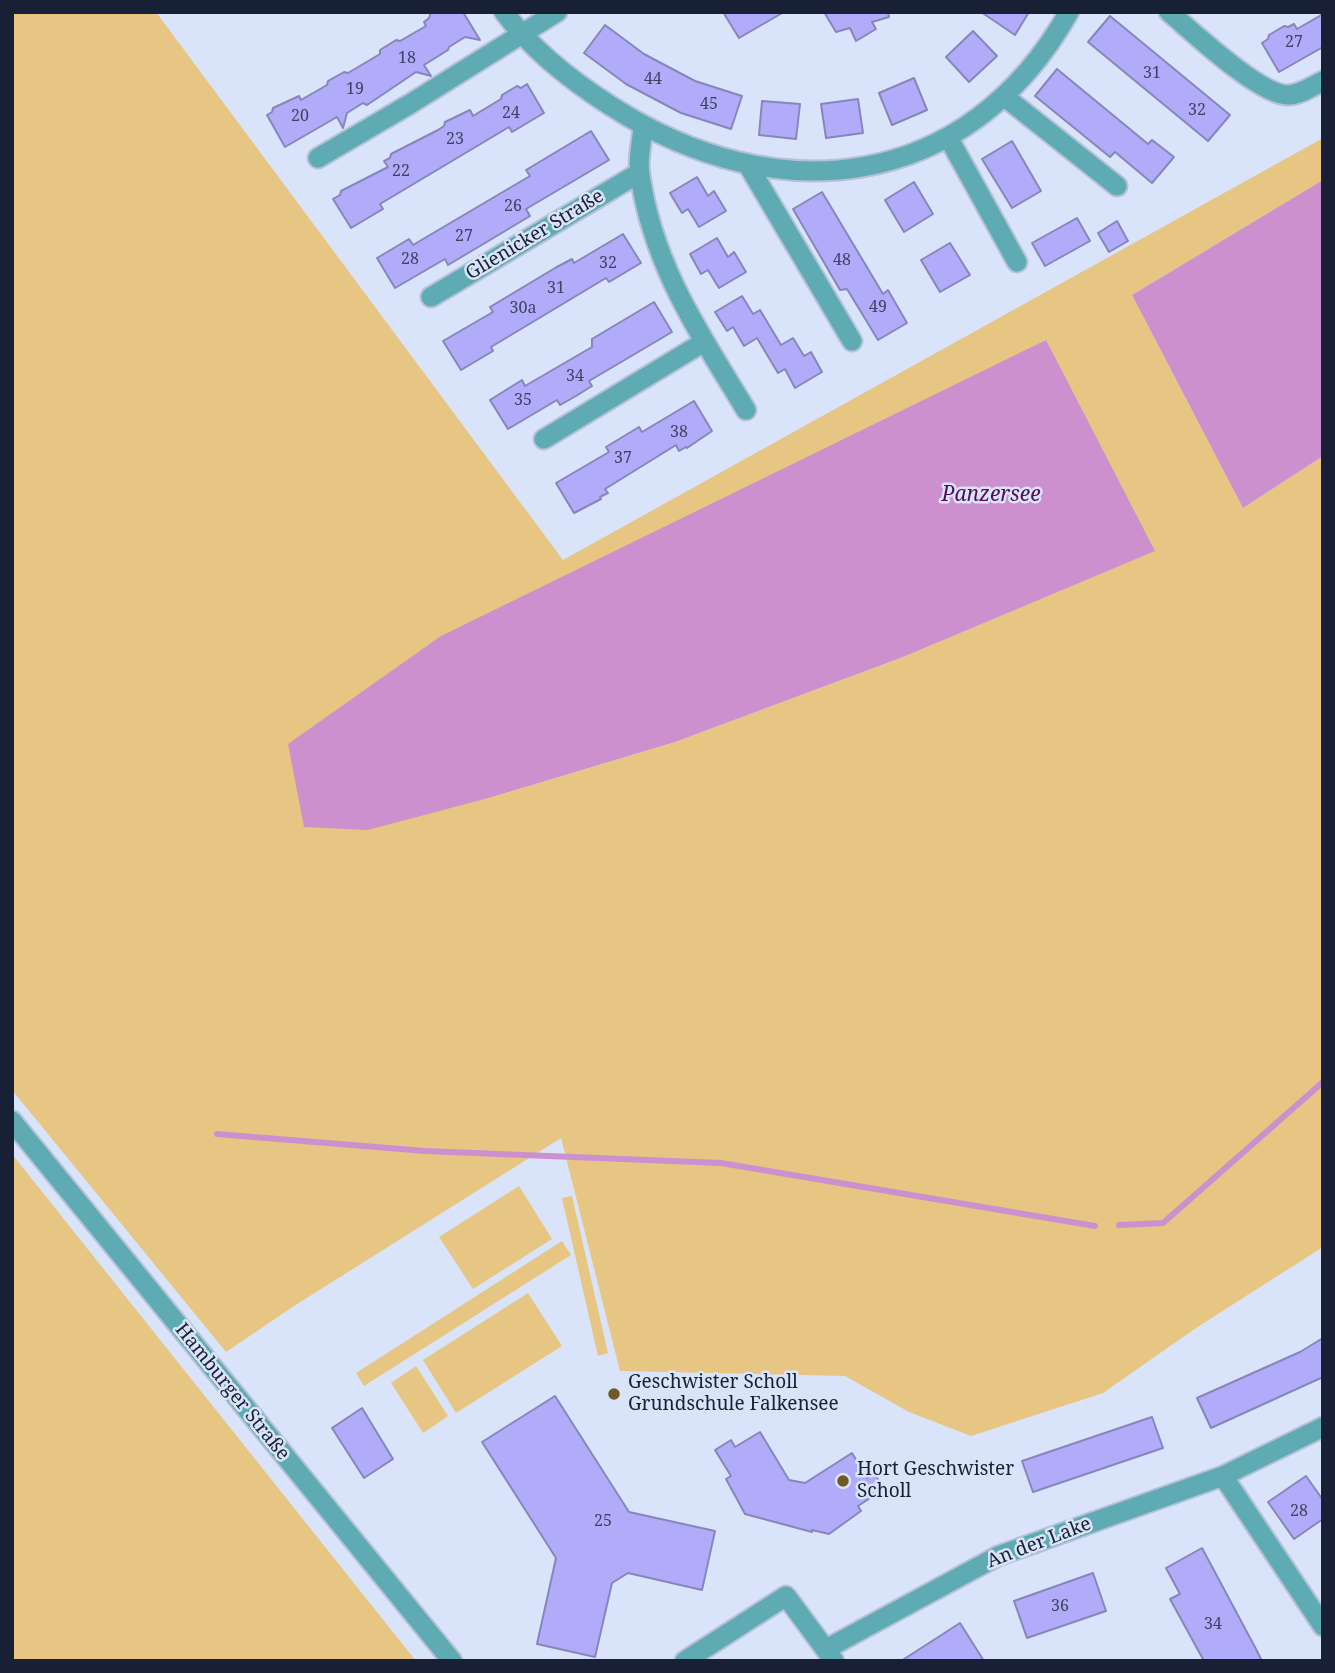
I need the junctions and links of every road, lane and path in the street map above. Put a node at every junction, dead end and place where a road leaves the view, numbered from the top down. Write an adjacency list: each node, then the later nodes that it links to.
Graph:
1 (504, 12): 5 (street)
2 (557, 12): 5 (street)
3 (1069, 12): 7 (street)
4 (1169, 12): 6 (street)
5 (520, 34): 8 (street); 10 (street)
6 (1323, 81)
7 (1005, 97): 9 (street); 13 (street)
8 (643, 127): 11 (street); 12 (street)
9 (948, 136): 11 (street); 14 (street)
10 (318, 158)
11 (748, 165): 16 (street)
12 (639, 173): 15 (street, Glienicker Straße); 17 (street)
13 (1116, 186)
14 (1017, 262)
15 (431, 297)
16 (852, 341)
17 (704, 342): 18 (street); 19 (street)
18 (746, 410)
19 (544, 439)
20 (12, 1121): 25 (street, Hamburger Straße)
21 (1323, 1427): 22 (street, An der Lake)
22 (1223, 1476): 23 (street); 24 (street, An der Lake)
23 (1323, 1626)
24 (830, 1655): 26 (street, An der Lake)
25 (452, 1661)
26 (685, 1661)

